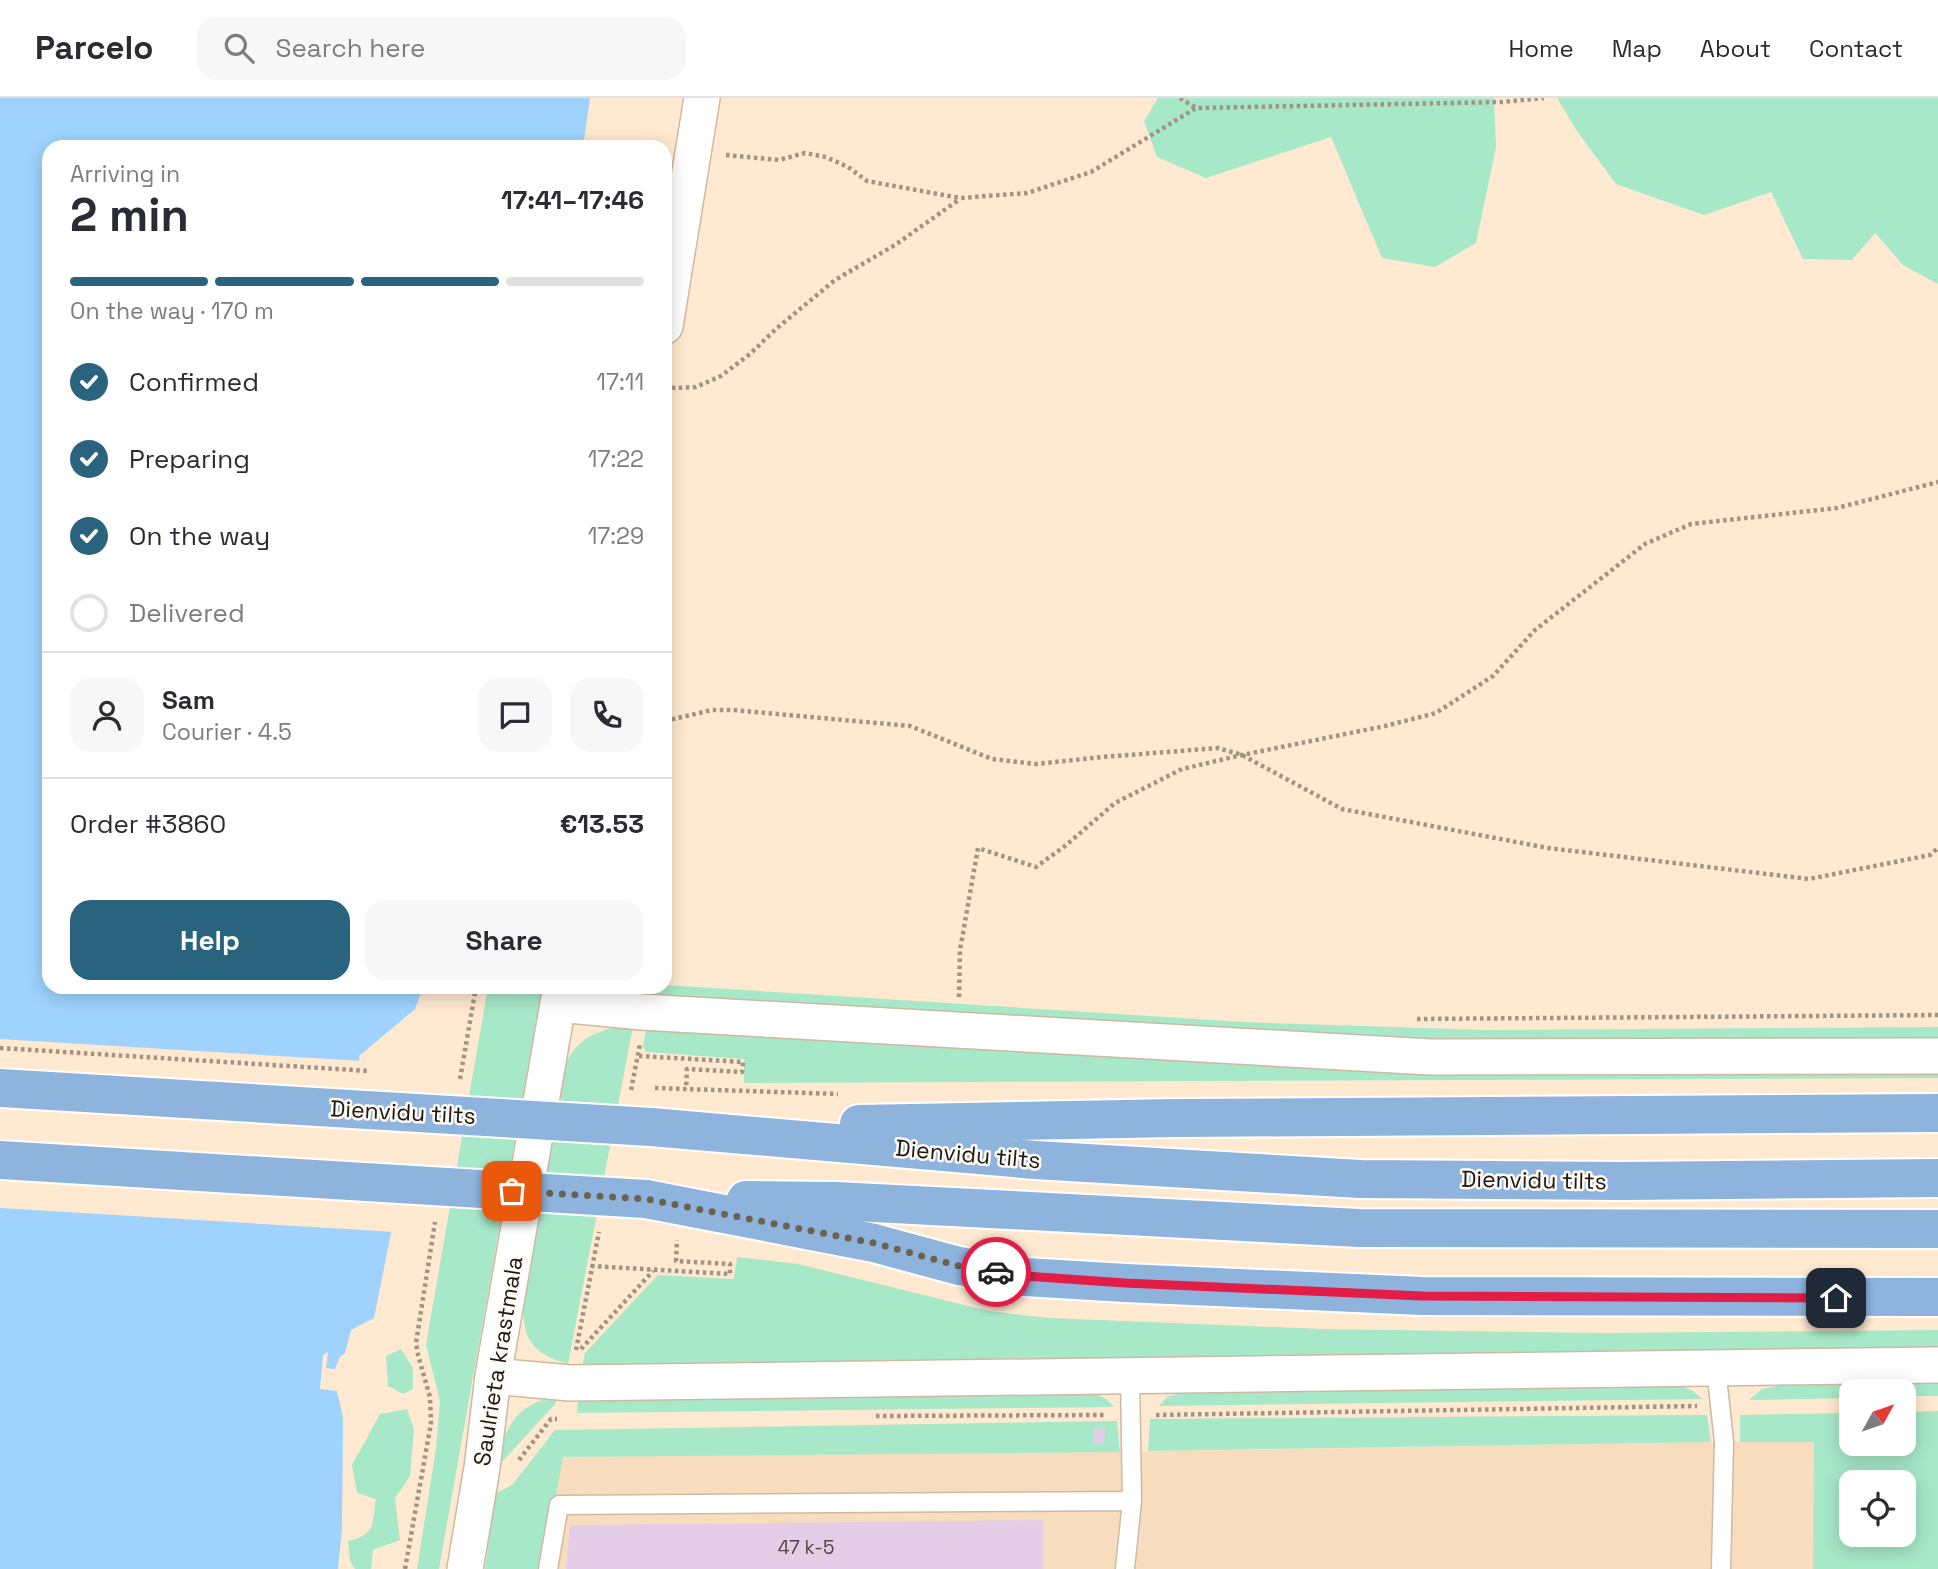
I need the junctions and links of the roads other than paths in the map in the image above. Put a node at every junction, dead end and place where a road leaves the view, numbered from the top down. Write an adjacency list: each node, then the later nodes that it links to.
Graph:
1 (702, 98): 2 (street)
2 (672, 281)
3 (560, 996): 4 (street); 16 (street, Saulrieta krastmala)
4 (1938, 1056)
5 (0, 1088): 7 (highway, Dienvidu tilts, bridge)
6 (1938, 1113): 7 (highway)
7 (651, 1127): 9 (highway, Dienvidu tilts)
8 (0, 1160): 10 (highway, Dienvidu tilts, bridge)
9 (1938, 1178)
10 (646, 1199): 11 (highway, Dienvidu tilts); 12 (highway)
11 (1938, 1229)
12 (1938, 1297)
13 (1938, 1366): 14 (street)
14 (1716, 1368): 15 (street); 21 (lane)
15 (1130, 1375): 16 (street); 17 (lane)
16 (493, 1376): 18 (street, Saulrieta krastmala)
17 (1132, 1501): 19 (lane); 20 (lane)
18 (465, 1569)
19 (548, 1569)
20 (1125, 1569)
21 (1721, 1569)

